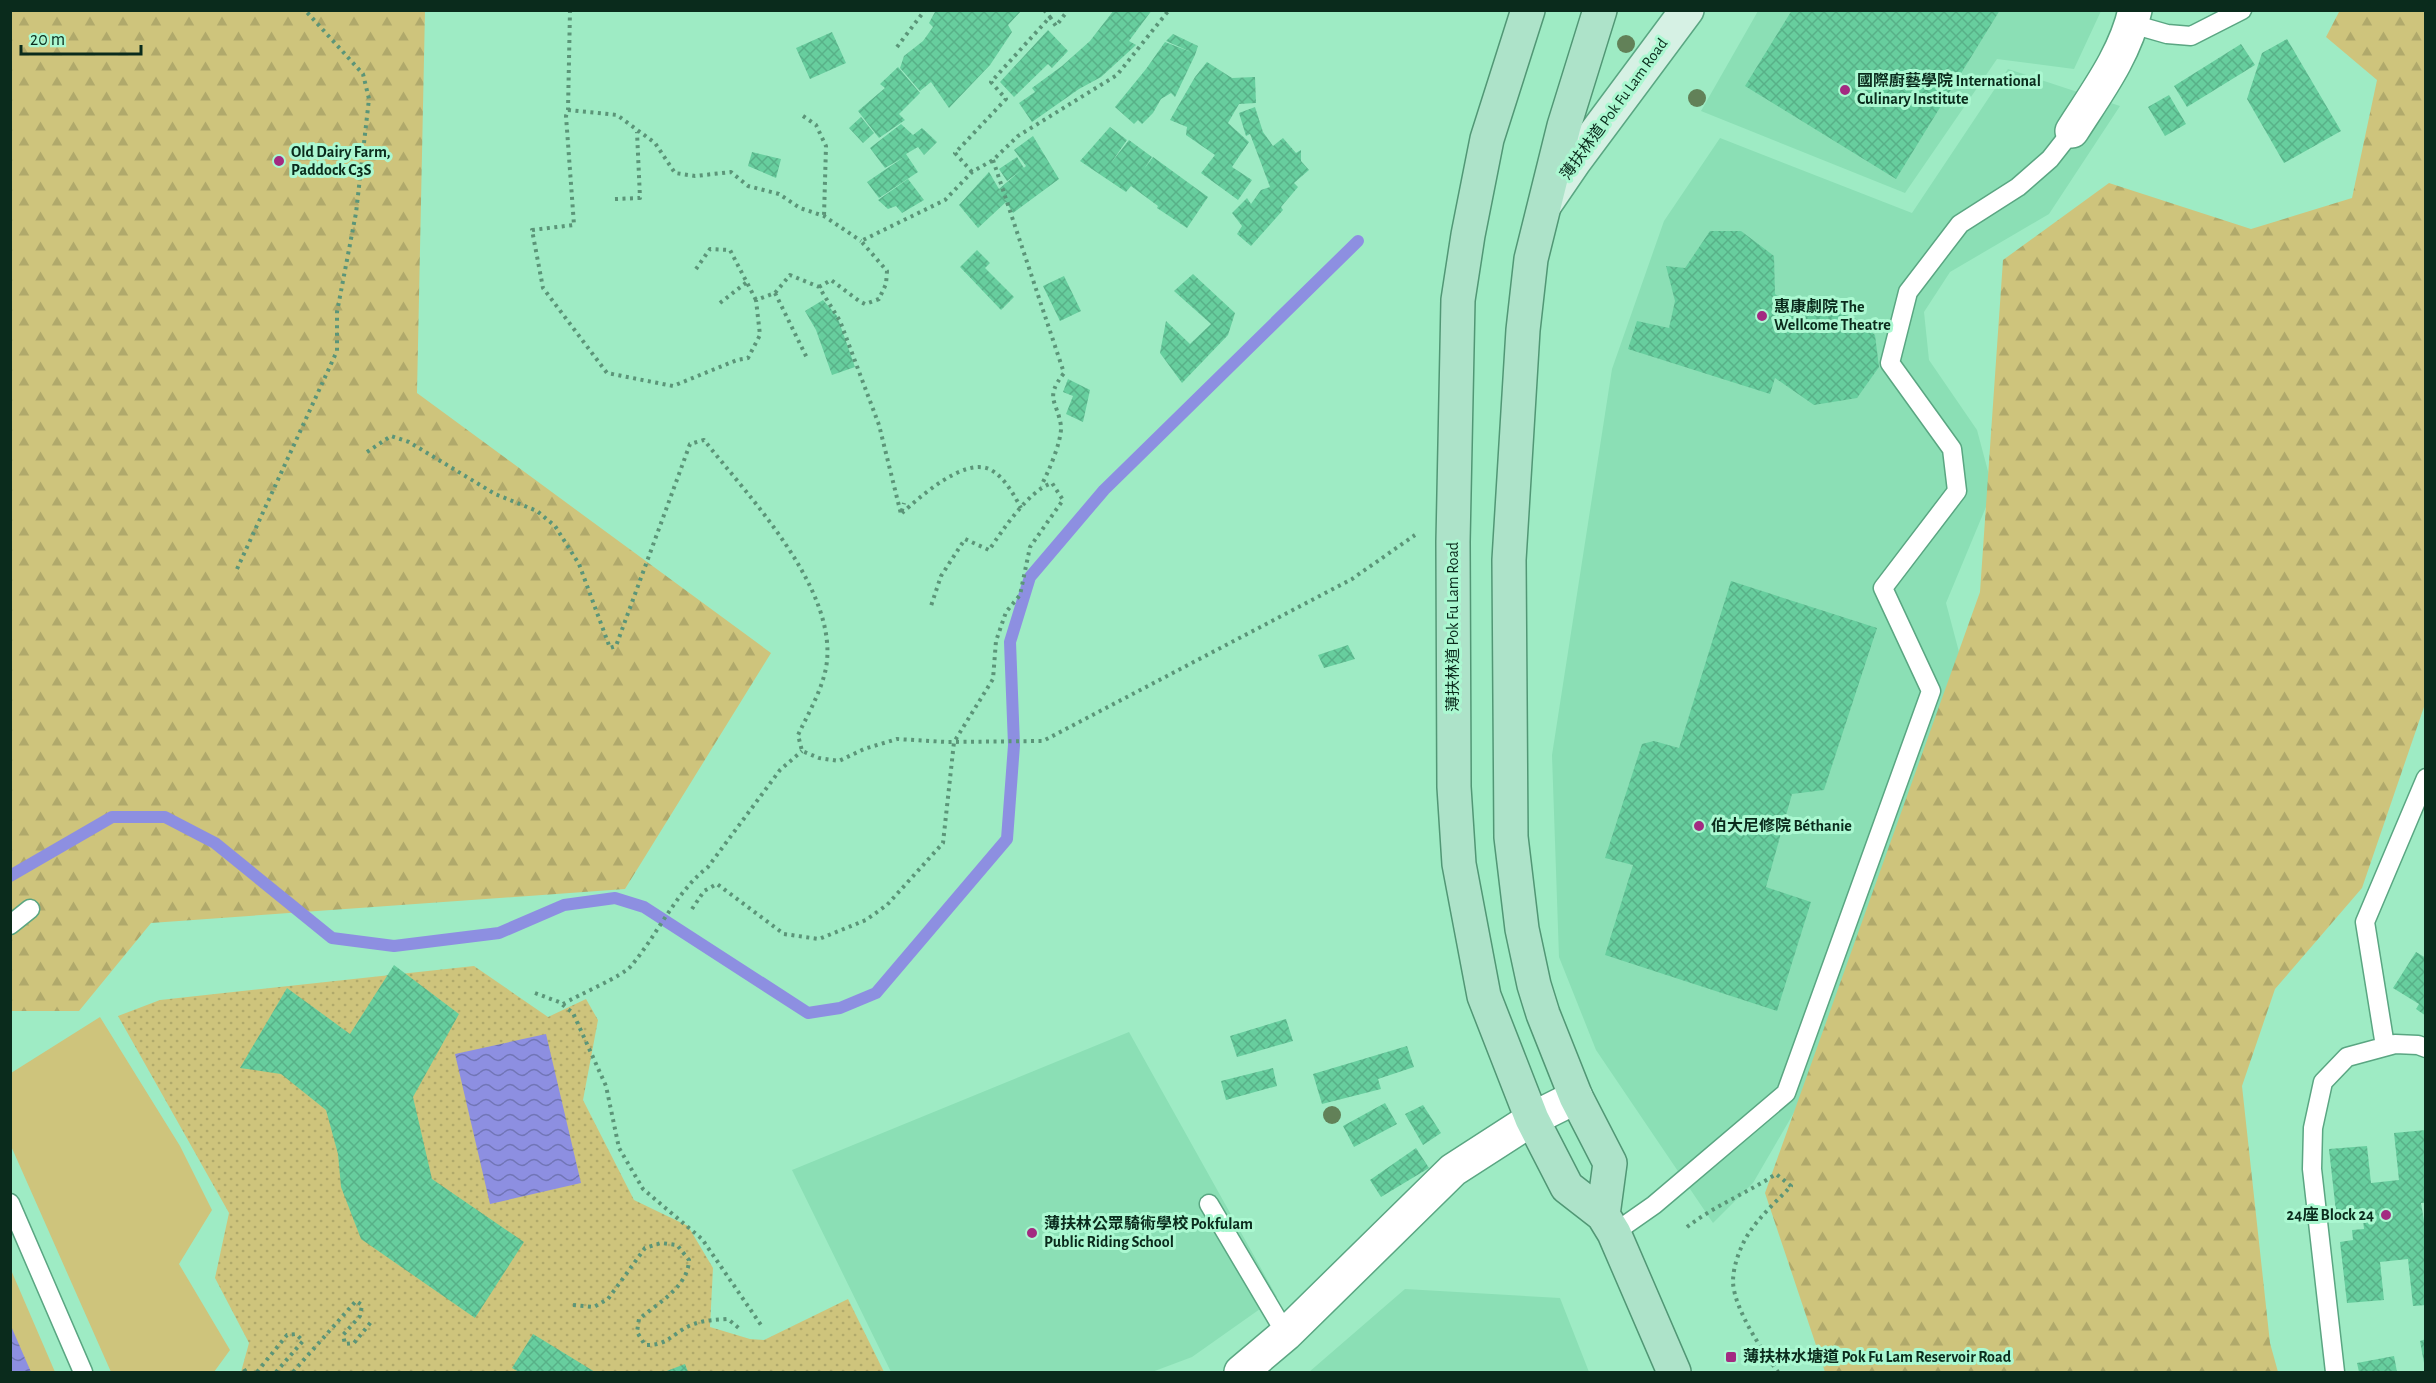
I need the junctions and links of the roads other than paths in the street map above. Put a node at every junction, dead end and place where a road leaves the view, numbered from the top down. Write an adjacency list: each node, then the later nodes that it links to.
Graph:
1 (1528, 10): 14 (main road, 薄扶林道 Pok Fu Lam Road)
2 (1600, 10): 7 (main road, 薄扶林道 Pok Fu Lam Road)
3 (1687, 10): 7 (main road, 薄扶林道 Pok Fu Lam Road)
4 (2242, 10): 5 (lane)
5 (2134, 17): 6 (street)
6 (2072, 131): 17 (lane)
7 (1542, 209): 13 (main road, 薄扶林道 Pok Fu Lam Road)
8 (2426, 778): 11 (lane)
9 (30, 909): 10 (lane)
10 (10, 925)
11 (2385, 1046): 12 (lane); 22 (lane)
12 (2426, 1048)
13 (1576, 1097): 14 (street); 17 (main road, 薄扶林道 Pok Fu Lam Road)
14 (1532, 1119): 17 (main road, 薄扶林道 Pok Fu Lam Road); 18 (street)
15 (10, 1203): 19 (lane)
16 (1209, 1204): 18 (lane)
17 (1609, 1224): 21 (main road, 薄扶林道 Pok Fu Lam Road)
18 (1286, 1334): 20 (street)
19 (83, 1372)
20 (1241, 1372)
21 (1674, 1372)
22 (2335, 1372)

